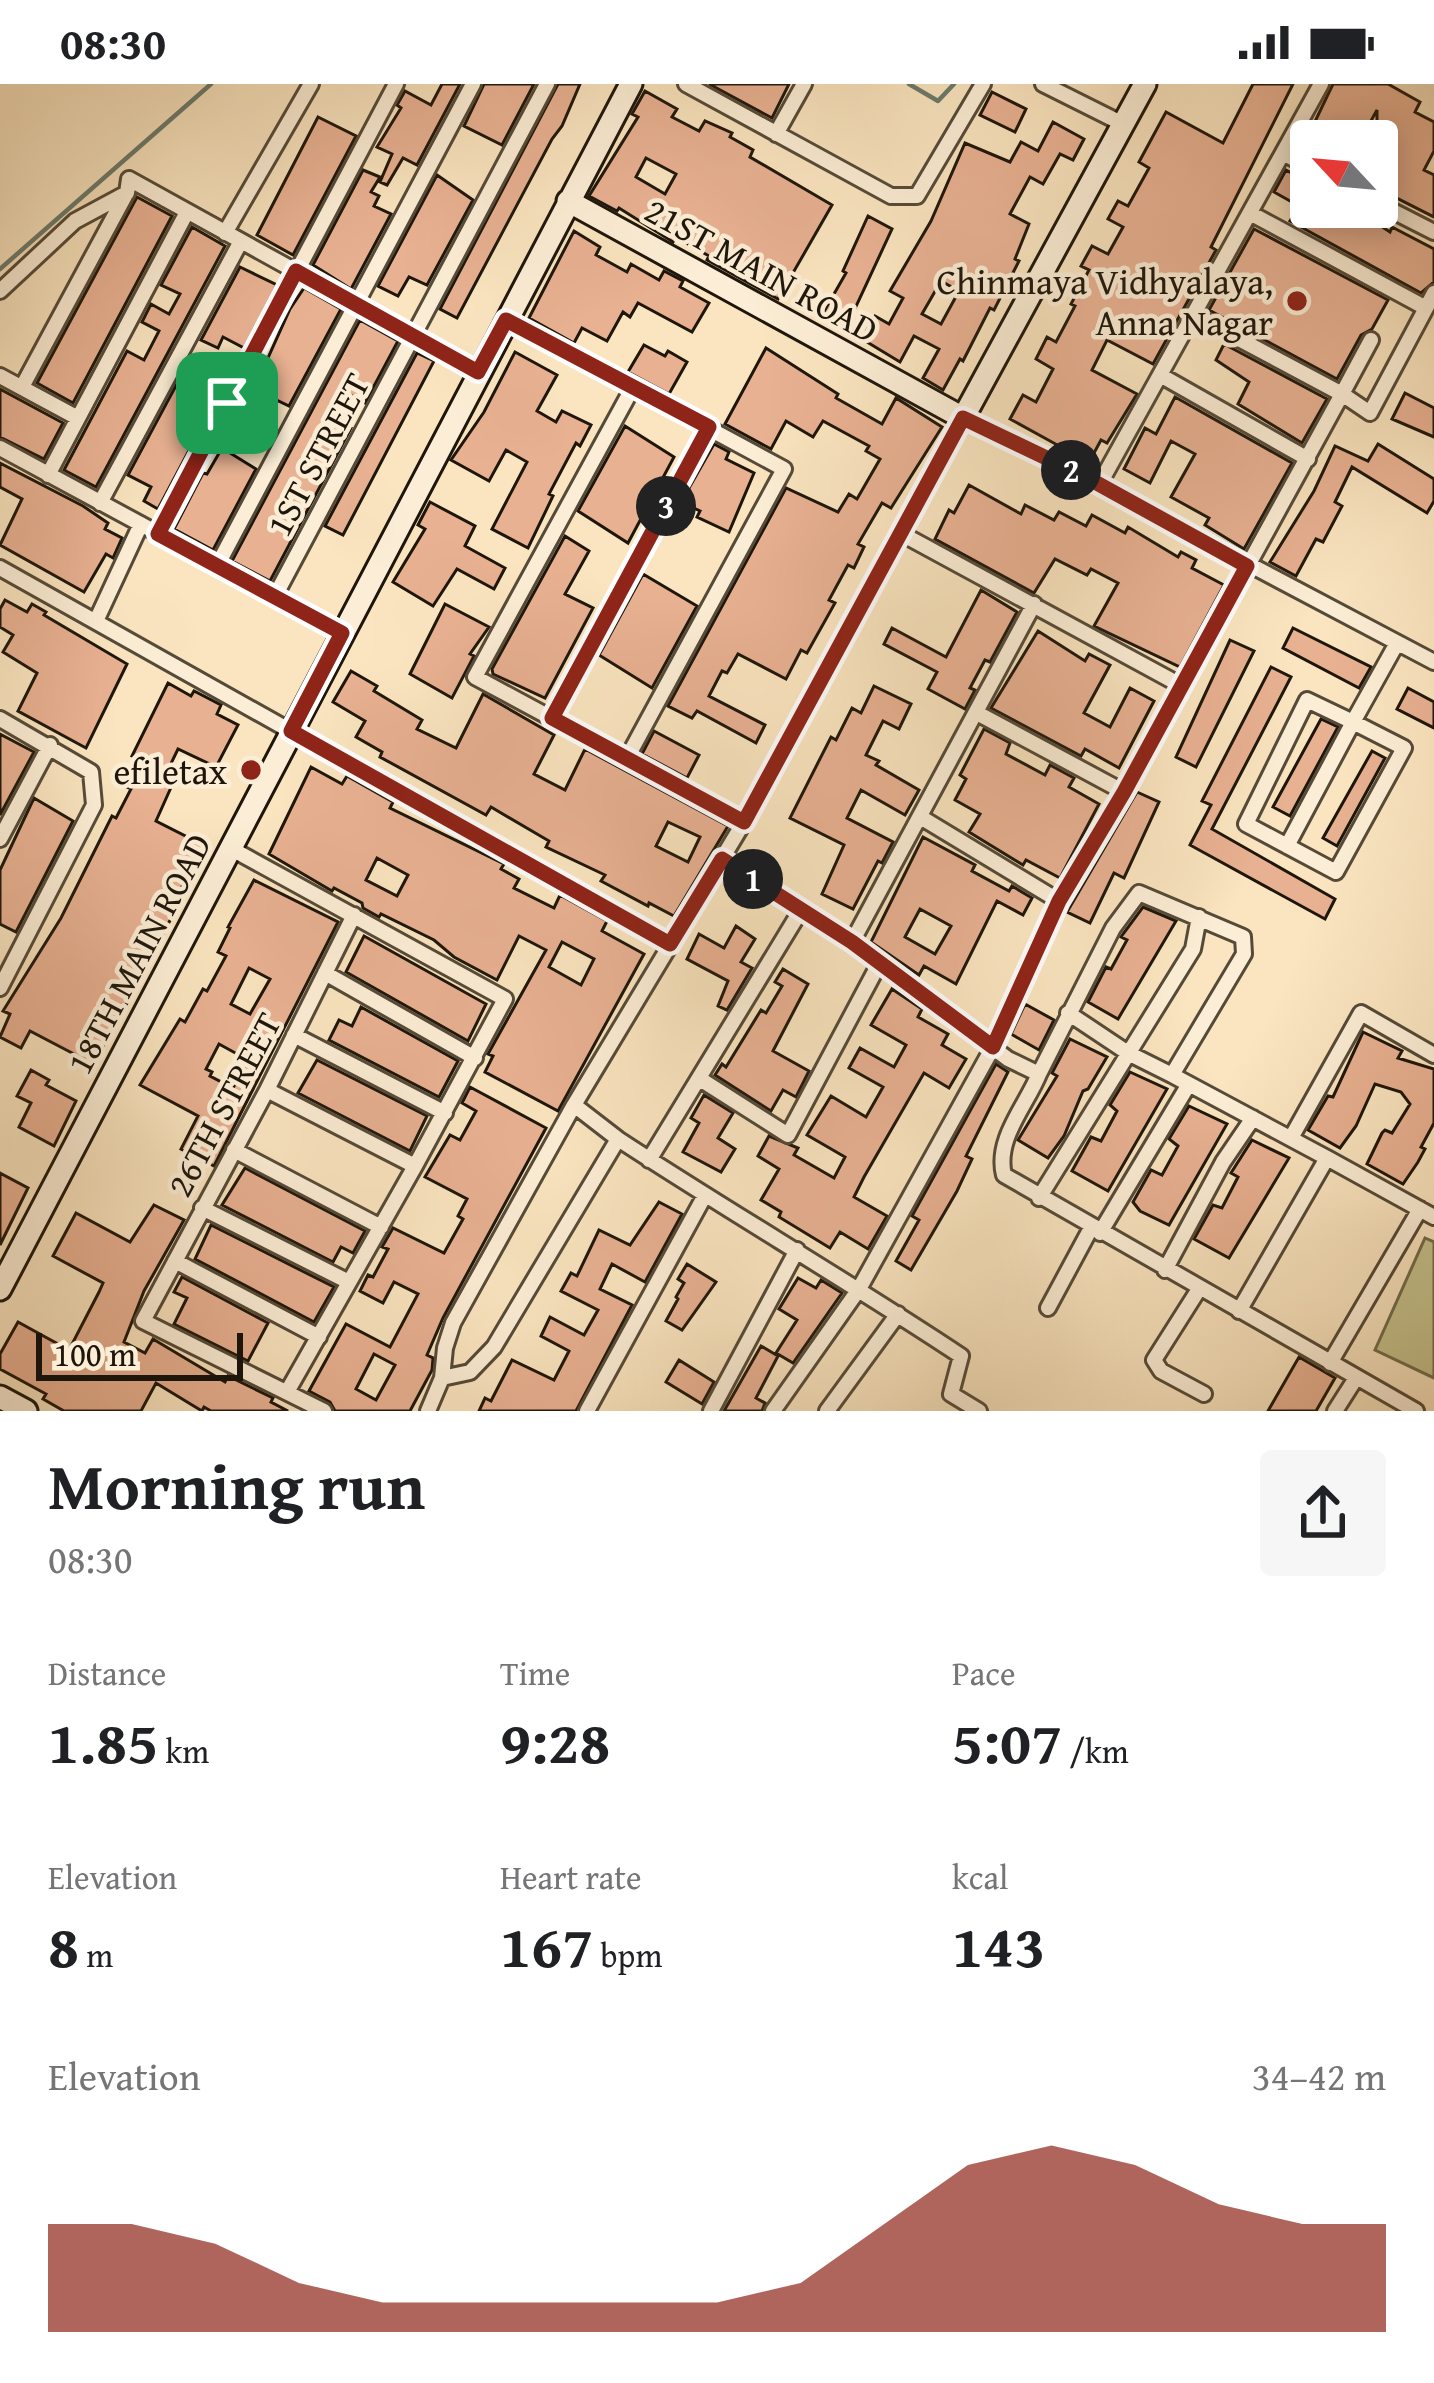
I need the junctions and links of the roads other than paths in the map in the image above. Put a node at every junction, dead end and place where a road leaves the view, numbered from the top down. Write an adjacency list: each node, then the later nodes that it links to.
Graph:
1 (311, 84): 22 (street)
2 (396, 84): 24 (street)
3 (473, 84): 27 (street)
4 (547, 84): 31 (street, 1ST STREET)
5 (631, 84): 17 (street, 18TH MAIN ROAD)
6 (686, 84): 13 (street)
7 (805, 84): 13 (street)
8 (983, 84): 13 (street)
9 (1042, 84): 12 (street)
10 (1144, 84): 12 (street)
11 (1321, 84): 14 (street)
12 (1123, 124): 40 (street)
13 (776, 134)
14 (1283, 153): 15 (street); 19 (street)
15 (1290, 157)
16 (127, 193): 18 (street); 25 (street); 37 (street)
17 (568, 201): 30 (street, 18TH MAIN ROAD); 40 (street, 21ST MAIN ROAD)
18 (187, 212): 22 (street); 39 (street)
19 (1250, 213): 28 (street); 29 (street)
20 (1398, 213): 21 (street)
21 (1434, 232)
22 (225, 233): 23 (street)
23 (241, 242): 24 (street); 46 (street)
24 (296, 271): 27 (street); 48 (street)
25 (0, 291)
26 (1434, 293): 28 (street)
27 (357, 305): 31 (street); 50 (street)
28 (1426, 308): 38 (street)
29 (1194, 314): 34 (street); 38 (street)
30 (506, 320): 33 (street, 18TH MAIN ROAD); 36 (street)
31 (413, 337): 33 (street); 53 (street, 1ST STREET)
32 (1370, 340): 38 (street)
33 (478, 372): 56 (street, 18TH MAIN ROAD)
34 (1160, 375): 43 (street); 45 (street)
35 (0, 376): 37 (street)
36 (633, 386): 41 (street); 61 (street)
37 (22, 387): 39 (street)
38 (1342, 394): 43 (street)
39 (76, 417): 44 (street)
40 (963, 418): 45 (street, 21ST MAIN ROAD); 49 (street)
41 (709, 427): 61 (street); 66 (street)
42 (0, 448): 44 (street)
43 (1308, 459): 51 (street)
44 (48, 476): 46 (street)
45 (1099, 485): 51 (street, 21ST MAIN ROAD)
46 (100, 503): 47 (street)
47 (140, 524): 48 (street); 55 (street)
48 (158, 534): 50 (street)
49 (902, 534): 54 (street); 69 (street)
50 (217, 566): 53 (street)
51 (1247, 566): 57 (street, 21ST MAIN ROAD); 59 (street)
52 (0, 568): 55 (street)
53 (274, 598): 56 (street)
54 (1034, 604): 59 (street); 60 (street)
55 (96, 622): 64 (street)
56 (342, 633): 64 (street, 18TH MAIN ROAD)
57 (1397, 643): 58 (street, 21ST MAIN ROAD); 63 (street)
58 (1434, 662)
59 (1182, 686): 67 (street)
60 (977, 713): 67 (street); 68 (street)
61 (552, 718): 66 (street)
62 (0, 719): 65 (street)
63 (1353, 722): 71 (street); 71 (street); 71 (street)
64 (291, 731): 72 (street, 18TH MAIN ROAD); 79 (street)
65 (50, 746): 70 (street); 82 (street)
66 (626, 760): 69 (street)
67 (1124, 792): 74 (street)
68 (922, 818): 74 (street); 78 (street)
69 (744, 822): 73 (street)
70 (0, 838)
71 (1287, 846)
72 (230, 848): 76 (street); 110 (street, 18TH MAIN ROAD)
73 (722, 859): 75 (street); 79 (street)
74 (1059, 901): 85 (street)
75 (801, 910): 78 (street); 91 (street)
76 (354, 915): 81 (street, 26TH STREET); 88 (street)
77 (1199, 917): 83 (street); 86 (street); 90 (street)
78 (852, 942): 80 (street)
79 (670, 944): 94 (street)
80 (880, 962): 85 (street); 91 (street)
81 (325, 973): 84 (street, 26TH STREET); 88 (street)
82 (0, 988)
83 (1068, 1013): 86 (street); 89 (street)
84 (293, 1035): 93 (street, 26TH STREET); 95 (street)
85 (993, 1047): 89 (street); 115 (street)
86 (1128, 1053): 90 (street); 104 (street)
87 (1434, 1055): 97 (street)
88 (475, 1058): 95 (street)
89 (1039, 1074): 104 (street)
90 (1172, 1075): 92 (street)
91 (700, 1079): 101 (street)
92 (1190, 1084): 96 (street); 108 (street)
93 (268, 1090): 99 (street, 26TH STREET); 102 (street)
94 (574, 1105): 98 (street); 122 (street)
95 (445, 1113): 102 (street)
96 (1252, 1118): 97 (street); 112 (street)
97 (1291, 1138): 100 (street)
98 (618, 1139): 101 (street); 122 (street)
99 (234, 1150): 105 (street, 26TH STREET); 107 (street)
100 (1327, 1158): 106 (street); 118 (street)
101 (650, 1160): 103 (street)
102 (416, 1166): 107 (street)
103 (704, 1197): 109 (street); 131 (street)
104 (1039, 1198): 108 (street)
105 (202, 1208): 111 (street, 26TH STREET); 113 (street)
106 (1427, 1213): 121 (street)
107 (381, 1227): 113 (street)
108 (1096, 1230): 112 (street); 117 (street)
109 (797, 1250): 115 (street); 132 (street)
110 (9, 1251): 114 (street, 18TH MAIN ROAD)
111 (175, 1261): 120 (street); 124 (street, 26TH STREET)
112 (1169, 1272): 116 (street)
113 (350, 1282): 120 (street)
114 (0, 1289)
115 (859, 1289): 119 (street); 133 (street)
116 (1199, 1289): 118 (street); 126 (street)
117 (1048, 1308)
118 (1239, 1311): 121 (street)
119 (898, 1314): 125 (street); 134 (street)
120 (319, 1337): 124 (street)
121 (1330, 1363): 123 (street)
122 (442, 1378): 130 (street)
123 (1356, 1378): 137 (street); 138 (street)
124 (287, 1392): 129 (street)
125 (951, 1394): 135 (street); 136 (street)
126 (1204, 1394)
127 (0, 1397): 128 (street)
128 (26, 1411)
129 (324, 1411)
130 (428, 1411)
131 (587, 1411)
132 (711, 1411)
133 (773, 1411)
134 (827, 1411)
135 (942, 1411)
136 (980, 1411)
137 (1335, 1411)
138 (1416, 1411)

